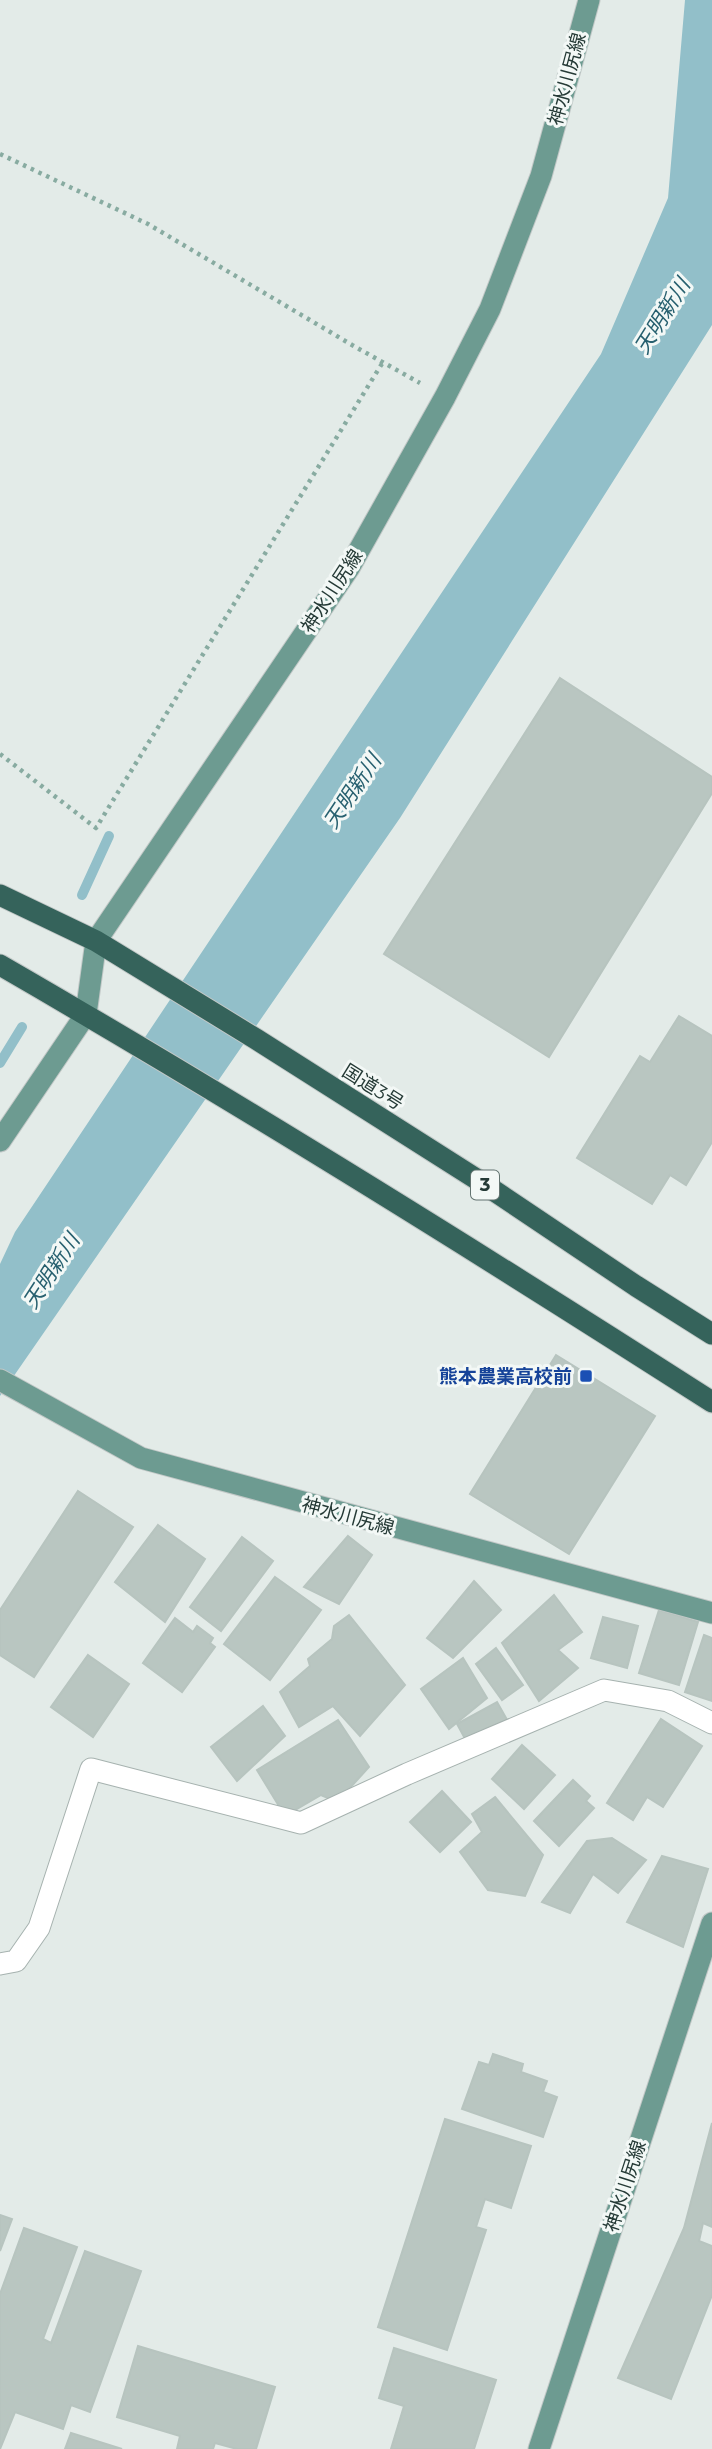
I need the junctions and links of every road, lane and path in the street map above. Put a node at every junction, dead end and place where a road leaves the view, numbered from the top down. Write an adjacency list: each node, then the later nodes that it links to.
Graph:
1 (589, 0): 4 (main road, 神水川尻線)
2 (0, 154): 3 (path)
3 (383, 362): 4 (path); 5 (path)
4 (445, 397): 7 (main road, 神水川尻線)
5 (0, 754)
6 (0, 895): 7 (highway, 国道3号 / 3)
7 (96, 941): 9 (main road, 神水川尻線); 11 (highway, 国道3号 / 3)
8 (0, 965): 9 (highway)
9 (86, 1014): 10 (main road, 神水川尻線); 13 (highway)
10 (0, 1141)
11 (712, 1334)
12 (6, 1383): 14 (main road, 神水川尻線)
13 (712, 1402)
14 (712, 1613)
15 (712, 1723): 17 (street)
16 (712, 1923): 18 (main road, 神水川尻線)
17 (0, 1964)
18 (539, 2449)

